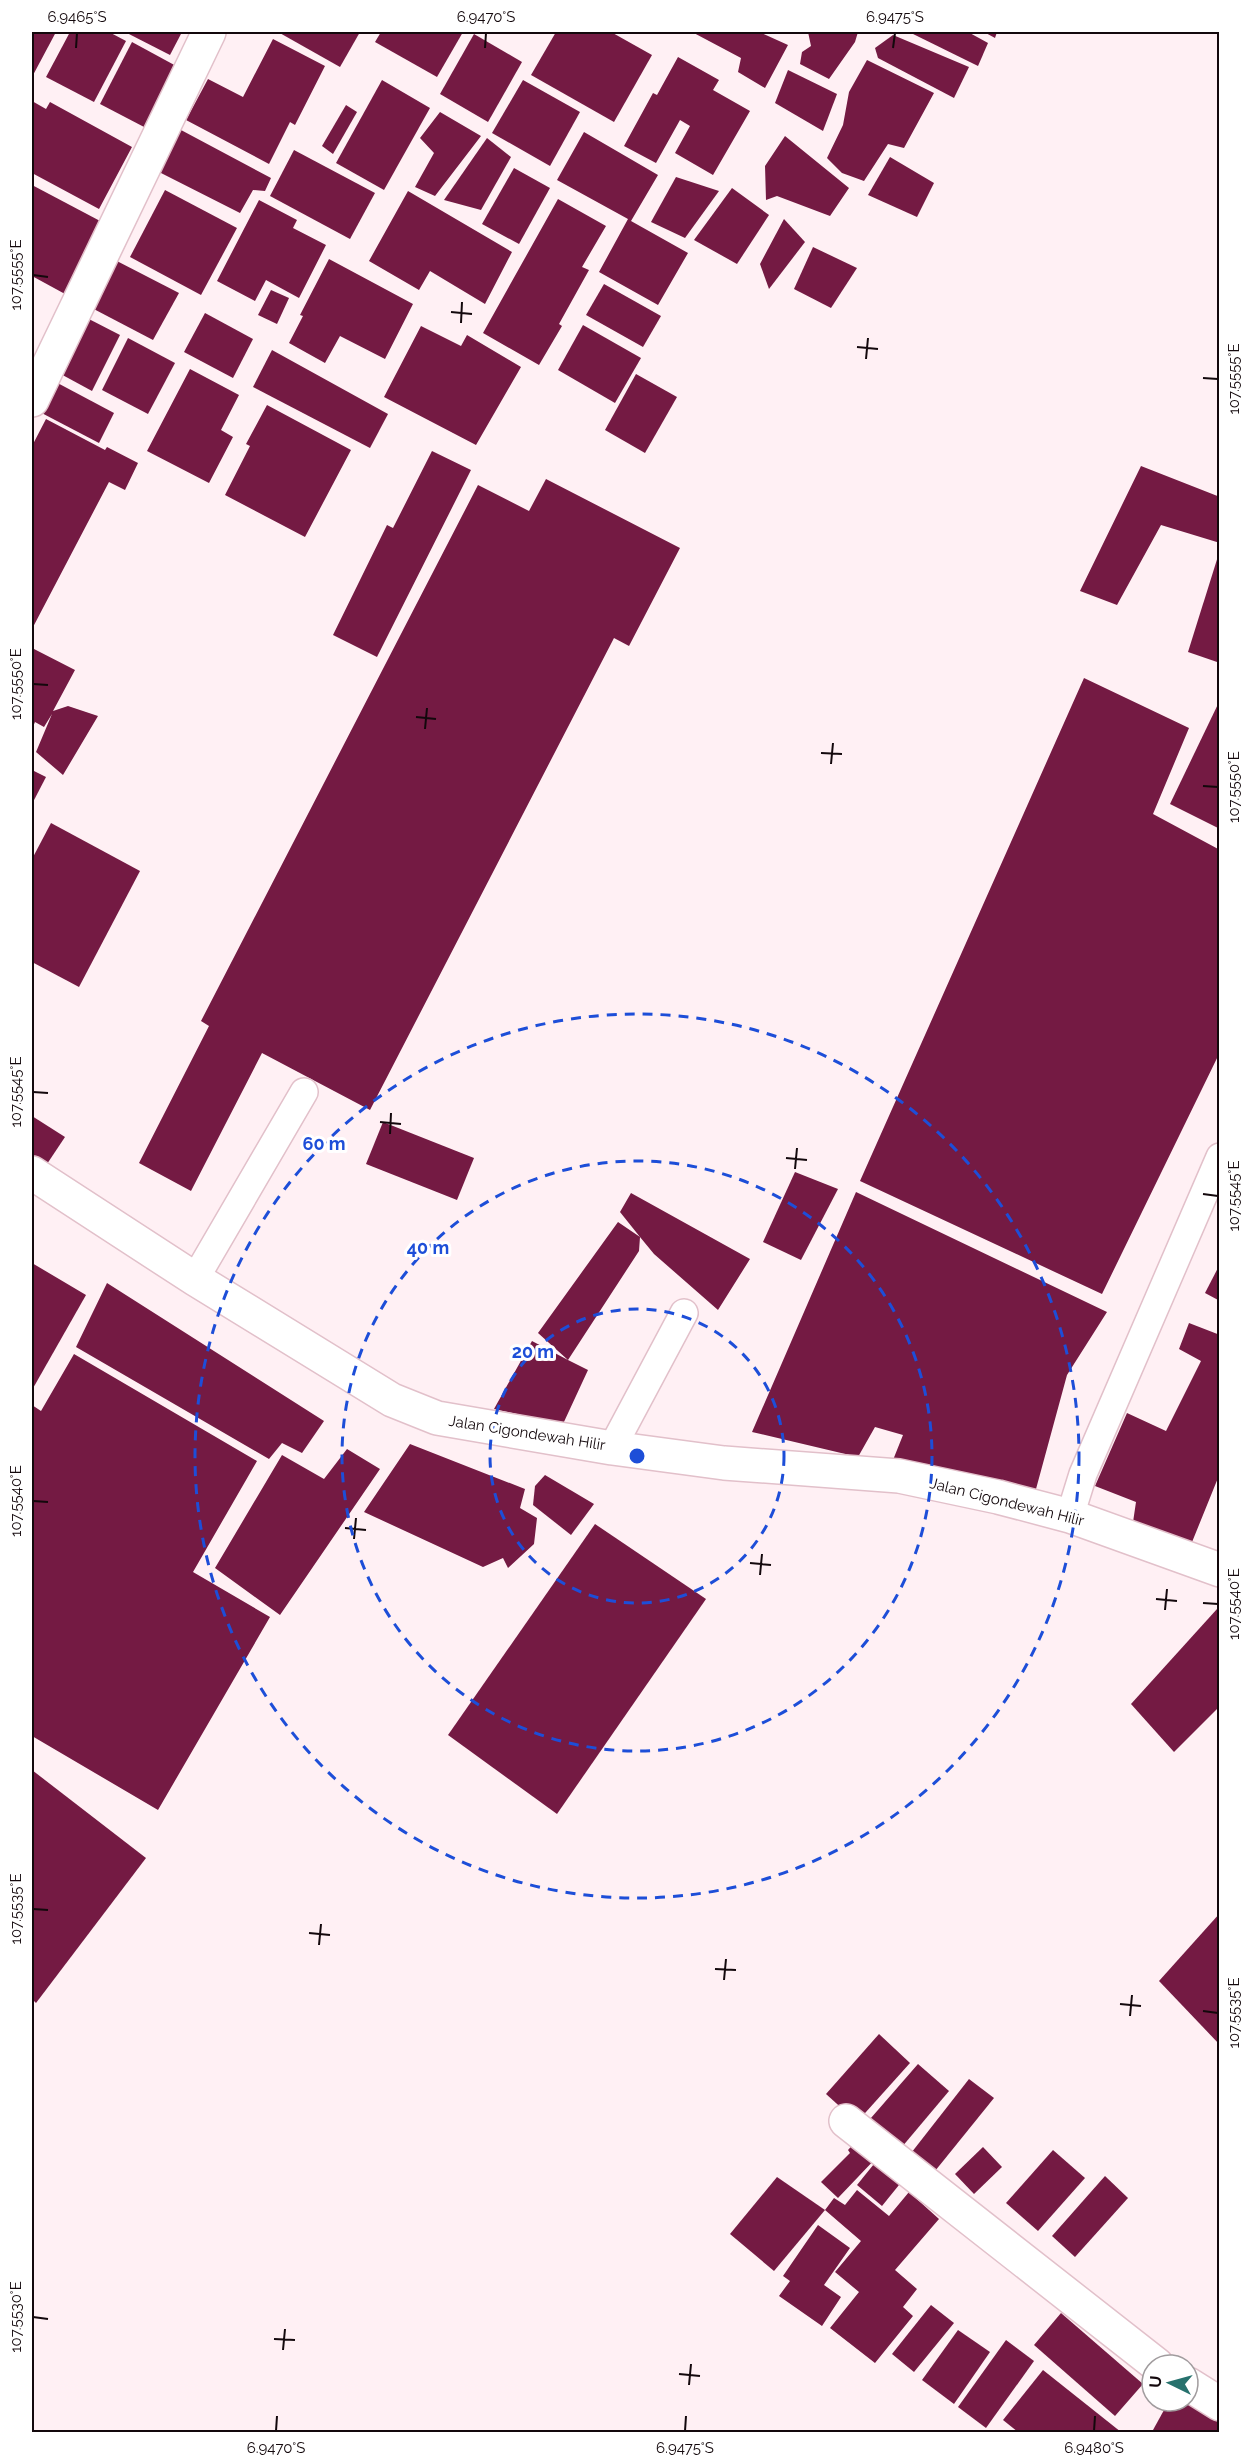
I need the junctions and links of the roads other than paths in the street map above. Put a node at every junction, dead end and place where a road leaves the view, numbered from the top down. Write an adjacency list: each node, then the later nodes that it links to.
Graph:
1 (210, 32): 2 (street)
2 (32, 400)
3 (304, 1092): 6 (lane)
4 (1220, 1157): 9 (lane)
5 (32, 1173): 6 (street, Jalan Cigondewah Hilir)
6 (195, 1280): 8 (street, Jalan Cigondewah Hilir)
7 (684, 1313): 8 (lane)
8 (612, 1448): 9 (street, Jalan Cigondewah Hilir)
9 (1070, 1516): 10 (street, Jalan Cigondewah Hilir)
10 (1220, 1570)
11 (846, 2121): 12 (street)
12 (1142, 2353)
13 (1200, 2392): 14 (street)
14 (1220, 2404)

